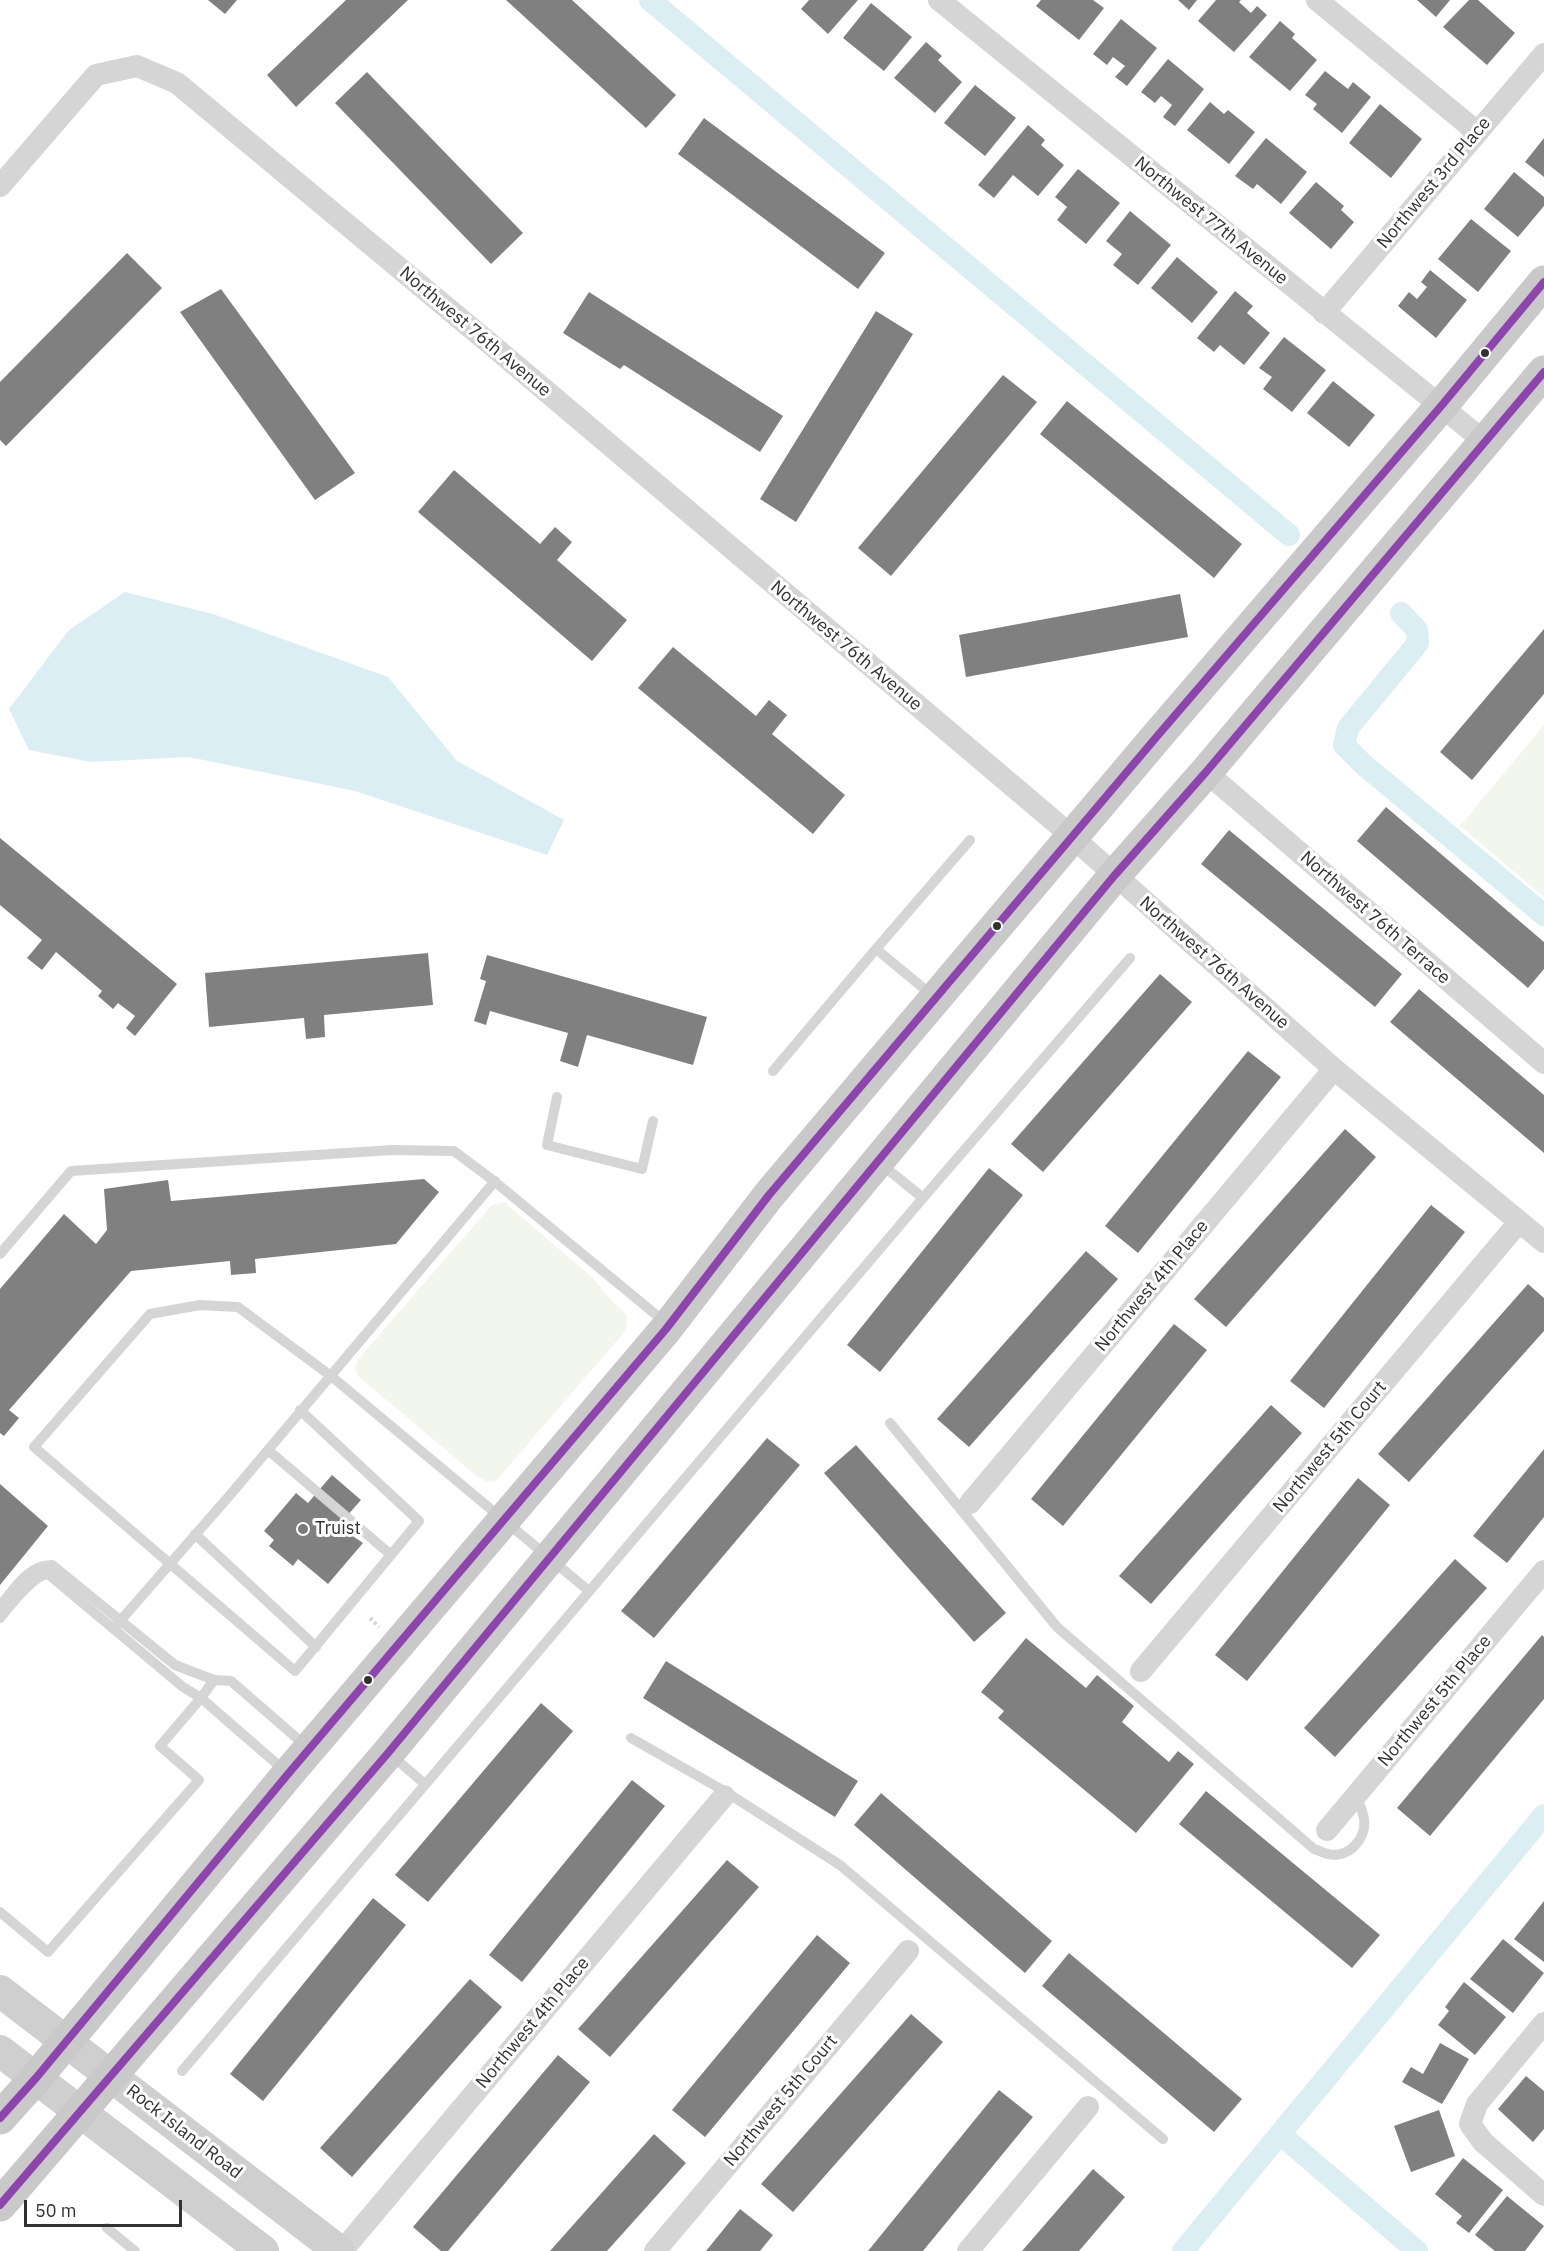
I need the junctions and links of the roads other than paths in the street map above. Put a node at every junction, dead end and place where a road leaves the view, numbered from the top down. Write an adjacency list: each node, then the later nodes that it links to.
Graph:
1 (939, 0): 7 (street, Northwest 77th Avenue)
2 (1317, 0): 4 (street)
3 (1544, 54): 4 (street, Northwest 3rd Place)
4 (1477, 132): 7 (street, Northwest 3rd Place)
5 (0, 186): 12 (street, Northwest 76th Avenue)
6 (1544, 282): 9 (main road)
7 (1324, 313): 9 (street, Northwest 77th Avenue)
8 (1540, 386): 10 (main road)
9 (1442, 405): 10 (street, Northwest 77th Avenue); 12 (main road)
10 (1484, 441): 11 (main road)
11 (1206, 772): 14 (main road); 18 (street, Northwest 76th Terrace)
12 (1072, 837): 14 (street, Northwest 76th Avenue); 17 (main road)
13 (970, 840): 15 (lane)
14 (1114, 876): 19 (street, Northwest 76th Avenue); 23 (main road)
15 (876, 949): 17 (lane); 20 (lane)
16 (1130, 958): 25 (lane)
17 (935, 999): 35 (main road)
18 (1544, 1063)
19 (1334, 1069): 26 (street, Northwest 76th Avenue); 34 (street, Northwest 4th Place)
20 (773, 1071)
21 (557, 1097): 22 (lane)
22 (653, 1121)
23 (878, 1162): 25 (lane); 38 (main road)
24 (494, 1181): 28 (lane); 29 (lane); 30 (lane)
25 (923, 1198): 41 (lane)
26 (1519, 1222): 27 (street, Northwest 76th Avenue); 47 (street, Northwest 5th Court)
27 (1544, 1242)
28 (0, 1254)
29 (668, 1325)
30 (331, 1376): 31 (lane); 35 (lane); 39 (lane)
31 (300, 1410): 33 (lane); 37 (lane)
32 (890, 1423): 34 (lane)
33 (268, 1450): 36 (lane); 37 (lane)
34 (967, 1508): 47 (lane)
35 (505, 1520): 38 (lane); 50 (main road)
36 (195, 1534): 39 (lane); 45 (lane)
37 (390, 1554): 45 (lane)
38 (550, 1557): 41 (lane); 51 (main road)
39 (169, 1563): 44 (lane); 45 (lane)
40 (1544, 1571): 55 (street, Northwest 5th Place)
41 (589, 1591): 53 (lane)
42 (0, 1606): 46 (lane)
43 (0, 1618): 44 (lane)
44 (114, 1628): 48 (lane)
45 (316, 1647)
46 (214, 1680): 48 (lane); 50 (lane)
47 (1136, 1681): 55 (lane)
48 (201, 1698): 52 (lane); 57 (lane)
49 (631, 1738): 54 (lane)
50 (309, 1749): 52 (main road)
51 (388, 1753): 53 (lane); 64 (main road)
52 (288, 1774): 61 (main road)
53 (425, 1784): 63 (lane)
54 (725, 1794): 58 (lane); 76 (street, Northwest 4th Place)
55 (1356, 1796): 56 (street, Northwest 5th Place)
56 (1327, 1830)
57 (0, 1912)
58 (915, 1943): 66 (lane); 77 (street, Northwest 5th Court)
59 (0, 1992): 61 (main road, Rock Island Road)
60 (1544, 2023): 71 (street)
61 (65, 2041): 64 (main road, Rock Island Road); 65 (main road)
62 (0, 2051): 65 (main road)
63 (182, 2071)
64 (110, 2075): 68 (main road); 76 (main road, Rock Island Road)
65 (36, 2078): 68 (main road); 69 (main road)
66 (1102, 2088): 67 (lane); 70 (lane)
67 (1088, 2107): 78 (street)
68 (79, 2112): 72 (main road); 75 (main road)
69 (0, 2118)
70 (1163, 2139)
71 (1544, 2194)
72 (0, 2205)
73 (107, 2228): 74 (lane)
74 (135, 2251)
75 (263, 2251)
76 (340, 2251)
77 (655, 2251)
78 (968, 2251)

